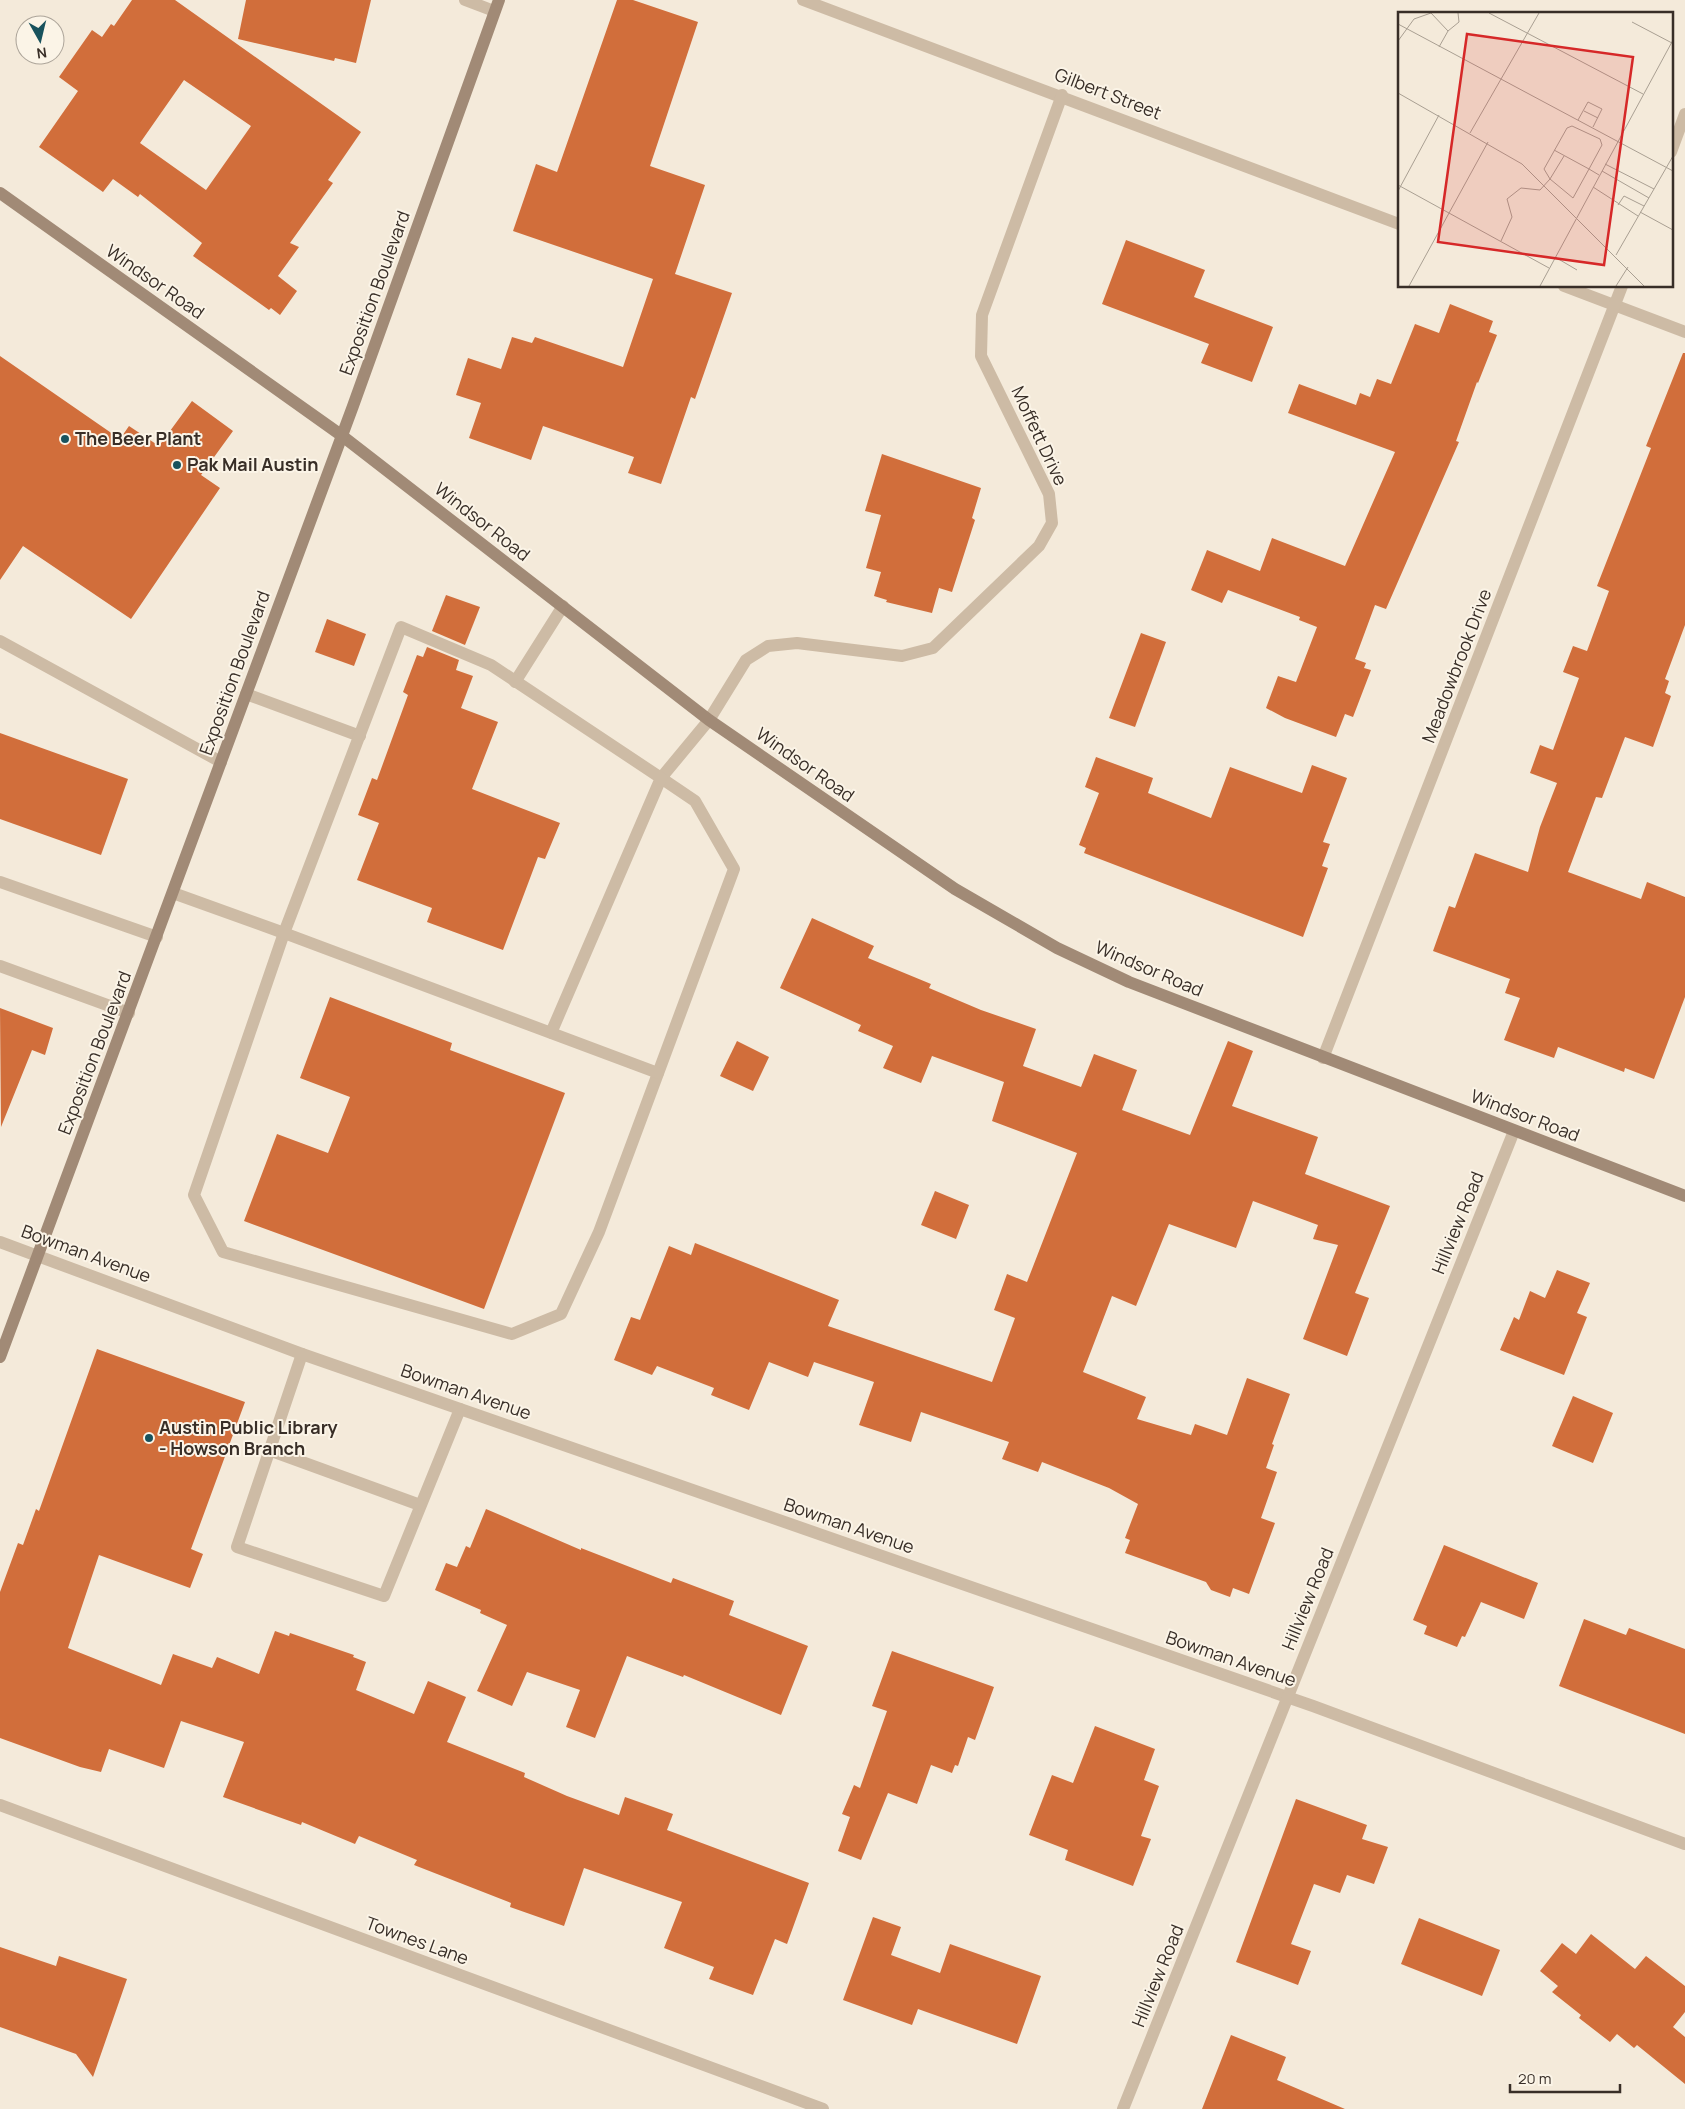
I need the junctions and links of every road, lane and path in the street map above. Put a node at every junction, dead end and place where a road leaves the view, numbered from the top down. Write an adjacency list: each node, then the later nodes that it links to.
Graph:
1 (465, 0): 3 (street)
2 (803, 0): 4 (street, Gilbert Street)
3 (497, 6): 13 (street, Exposition Boulevard)
4 (1062, 96): 8 (street, Gilbert Street); 18 (street, Moffett Drive)
5 (1685, 114): 6 (street)
6 (1672, 149)
7 (0, 194): 13 (street, Windsor Road)
8 (1398, 224)
9 (1569, 288): 11 (street)
10 (1621, 288): 11 (street, Meadowbrook Drive)
11 (1615, 306): 12 (street); 29 (street, Meadowbrook Drive)
12 (1685, 332)
13 (341, 435): 14 (street, Windsor Road); 17 (street, Exposition Boulevard)
14 (564, 606): 16 (street); 18 (street, Windsor Road)
15 (0, 641): 20 (street)
16 (515, 682): 19 (street); 21 (street)
17 (246, 694): 19 (street); 20 (street, Exposition Boulevard)
18 (709, 720): 21 (street, Moffett Drive); 29 (street, Windsor Road)
19 (360, 736): 24 (street)
20 (221, 762): 23 (street, Exposition Boulevard)
21 (661, 778): 28 (street, Moffett Drive); 30 (street)
22 (0, 882): 25 (street)
23 (173, 892): 24 (street); 25 (street, Exposition Boulevard)
24 (284, 933): 28 (street); 30 (street)
25 (157, 937): 27 (street, Exposition Boulevard)
26 (0, 966): 27 (street)
27 (129, 1013): 34 (street, Exposition Boulevard)
28 (550, 1032): 30 (street)
29 (1323, 1058): 31 (street, Windsor Road)
30 (658, 1073)
31 (1514, 1131): 32 (street, Windsor Road); 40 (street, Hillview Road)
32 (1685, 1196)
33 (0, 1242): 34 (street, Bowman Avenue)
34 (39, 1256): 35 (street, Bowman Avenue); 36 (street, Exposition Boulevard)
35 (302, 1354): 37 (street, Bowman Avenue); 38 (street)
36 (0, 1357)
37 (460, 1408): 39 (street); 40 (street, Bowman Avenue)
38 (269, 1450): 39 (street); 39 (street)
39 (420, 1505)
40 (1288, 1697): 42 (street, Bowman Avenue); 44 (street, Hillview Road)
41 (0, 1805): 43 (street, Townes Lane)
42 (1685, 1844)
43 (823, 2109)
44 (1123, 2109)

